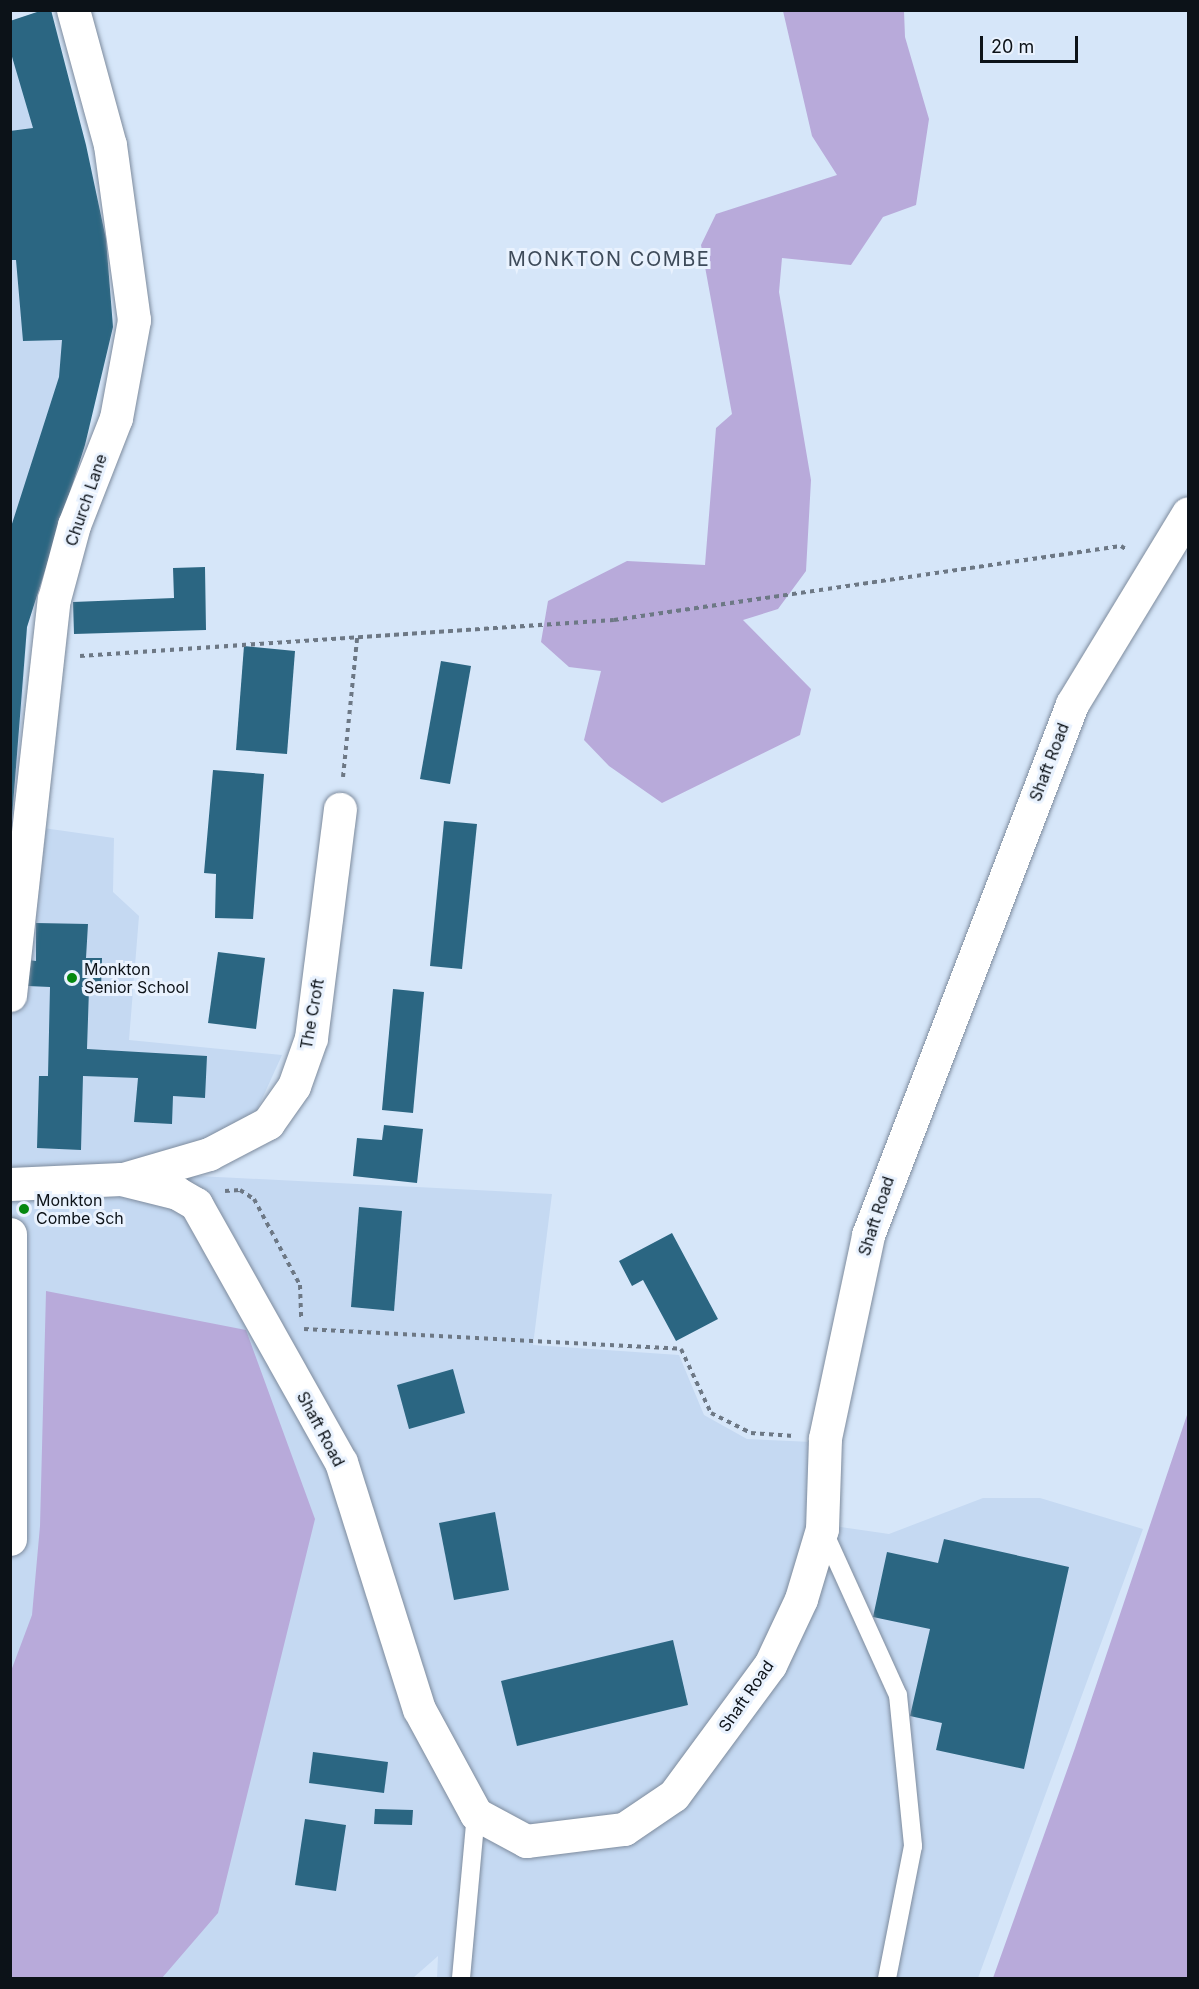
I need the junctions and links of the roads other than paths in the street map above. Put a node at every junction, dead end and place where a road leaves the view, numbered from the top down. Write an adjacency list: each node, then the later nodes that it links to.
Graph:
1 (73, 10): 4 (street, Church Lane)
2 (1188, 513): 10 (street, Shaft Road)
3 (340, 809): 6 (street, The Croft)
4 (15, 919): 5 (street, Church Lane)
5 (10, 995)
6 (121, 1179): 7 (street, Shaft Road); 12 (street, Shaft Road)
7 (10, 1184)
8 (10, 1234): 9 (street)
9 (11, 1383): 11 (street)
10 (822, 1529): 12 (street, Shaft Road); 14 (lane)
11 (10, 1539)
12 (476, 1814): 13 (lane)
13 (461, 1978)
14 (887, 1978)

